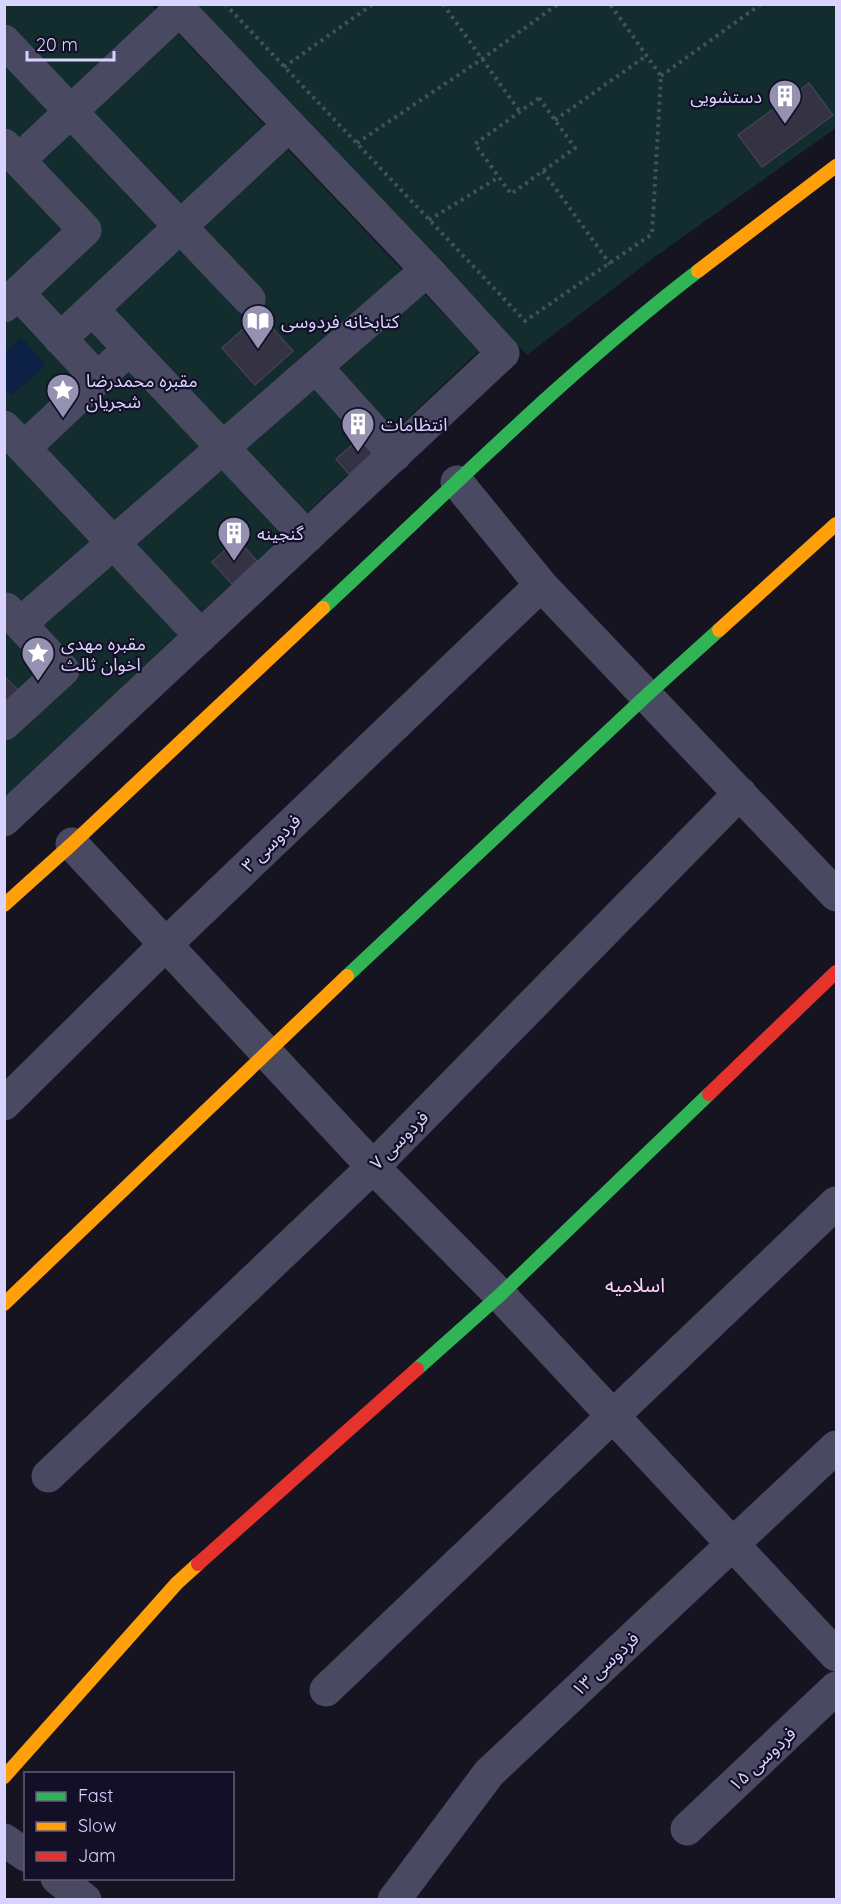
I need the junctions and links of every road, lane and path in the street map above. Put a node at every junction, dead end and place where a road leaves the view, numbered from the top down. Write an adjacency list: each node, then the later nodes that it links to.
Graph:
1 (225, 4): 11 (path)
2 (373, 4): 11 (path)
3 (443, 4): 10 (path)
4 (558, 4): 10 (path)
5 (610, 4): 9 (path)
6 (761, 4): 12 (path)
7 (176, 7): 13 (street); 16 (street)
8 (4, 41): 13 (street)
9 (646, 56): 12 (path); 15 (path)
10 (482, 59): 14 (path); 17 (path)
11 (284, 66): 17 (path)
12 (661, 76): 24 (path)
13 (71, 111): 18 (street); 23 (street)
14 (520, 112): 15 (path); 21 (path)
15 (555, 120): 20 (path)
16 (288, 126): 23 (street); 25 (street)
17 (357, 143): 22 (path)
18 (12, 152): 26 (street)
19 (837, 166): 36 (street)
20 (543, 171): 21 (path); 24 (path)
21 (499, 177): 22 (path)
22 (429, 220): 24 (path)
23 (180, 227): 27 (street); 28 (street)
24 (610, 264)
25 (427, 270): 31 (street); 35 (street)
26 (11, 299): 29 (street)
27 (249, 299)
28 (92, 309): 29 (street); 30 (street)
29 (60, 339): 32 (street)
30 (129, 349): 32 (street); 34 (street)
31 (316, 367): 34 (street); 35 (street)
32 (98, 379): 33 (street)
33 (14, 438): 39 (street)
34 (223, 448): 38 (street); 39 (street)
35 (395, 455): 38 (street)
36 (457, 482): 40 (street); 47 (street)
37 (837, 524): 43 (street)
38 (307, 537): 42 (street)
39 (114, 543): 41 (street); 42 (street)
40 (541, 585): 43 (street); 50 (street, فردوسی ۳)
41 (12, 616): 44 (street)
42 (201, 636): 46 (street)
43 (647, 695): 45 (street); 52 (street)
44 (4, 724)
45 (740, 793): 48 (street); 54 (street, فردوسی ۷)
46 (4, 820)
47 (72, 844): 49 (street); 50 (street)
48 (837, 895)
49 (4, 905)
50 (166, 944): 52 (street); 53 (street, فردوسی ۳)
51 (837, 972): 56 (street)
52 (266, 1052): 54 (street); 57 (street)
53 (4, 1104)
54 (373, 1167): 56 (street); 60 (street, فردوسی ۷)
55 (837, 1203): 58 (street)
56 (500, 1295): 58 (street); 65 (street)
57 (4, 1304)
58 (614, 1416): 61 (street); 64 (street)
59 (837, 1447): 61 (street, فردوسی ۱۳)
60 (48, 1476)
61 (732, 1544): 62 (street); 71 (street, فردوسی ۱۳)
62 (837, 1655)
63 (837, 1688): 66 (street, فردوسی ۱۵)
64 (326, 1690)
65 (4, 1777)
66 (687, 1829)
67 (4, 1840): 68 (street)
68 (24, 1854)
69 (60, 1880): 70 (street)
70 (85, 1899)
71 (394, 1899)

